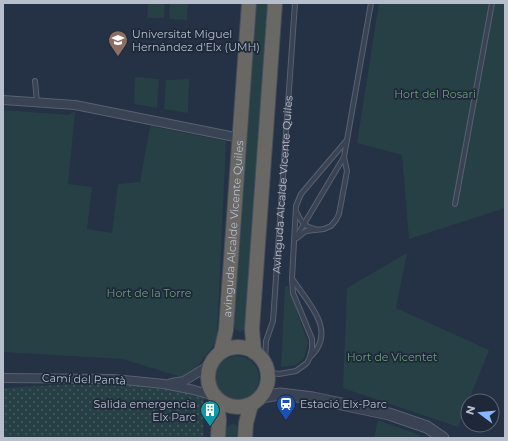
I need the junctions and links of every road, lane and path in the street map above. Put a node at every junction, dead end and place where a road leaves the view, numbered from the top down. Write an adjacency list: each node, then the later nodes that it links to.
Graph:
1 (249, 3): 9 (highway, avinguda Alcalde Vicente Quiles)
2 (275, 3): 19 (highway, Avinguda Alcalde Vicente Quiles)
3 (295, 3): 22 (lane, Avinguda Alcalde Vicente Quiles)
4 (370, 3): 10 (lane)
5 (492, 3): 12 (lane)
6 (35, 81): 8 (lane)
7 (3, 100): 8 (street)
8 (37, 102): 9 (street)
9 (240, 138): 18 (highway, avinguda Alcalde Vicente Quiles)
10 (347, 140): 11 (lane); 13 (lane)
11 (344, 157): 14 (lane); 15 (lane)
12 (455, 204)
13 (296, 212): 14 (lane); 16 (lane)
14 (304, 224): 15 (lane); 16 (lane)
15 (317, 230): 16 (lane)
16 (294, 240): 17 (lane)
17 (292, 278): 20 (lane); 20 (lane)
18 (221, 352): 19 (highway); 21 (highway)
19 (254, 352): 22 (highway)
20 (310, 357): 22 (lane)
21 (210, 365): 24 (street, Camí del Pantà); 25 (highway)
22 (266, 368): 26 (highway)
23 (3, 378): 24 (street, Camí del Pantà)
24 (164, 384): 25 (street, Camí del Pantà)
25 (215, 397): 26 (highway); 27 (highway)
26 (256, 401): 28 (highway); 29 (street)
27 (218, 438)
28 (245, 438)
29 (443, 438)

